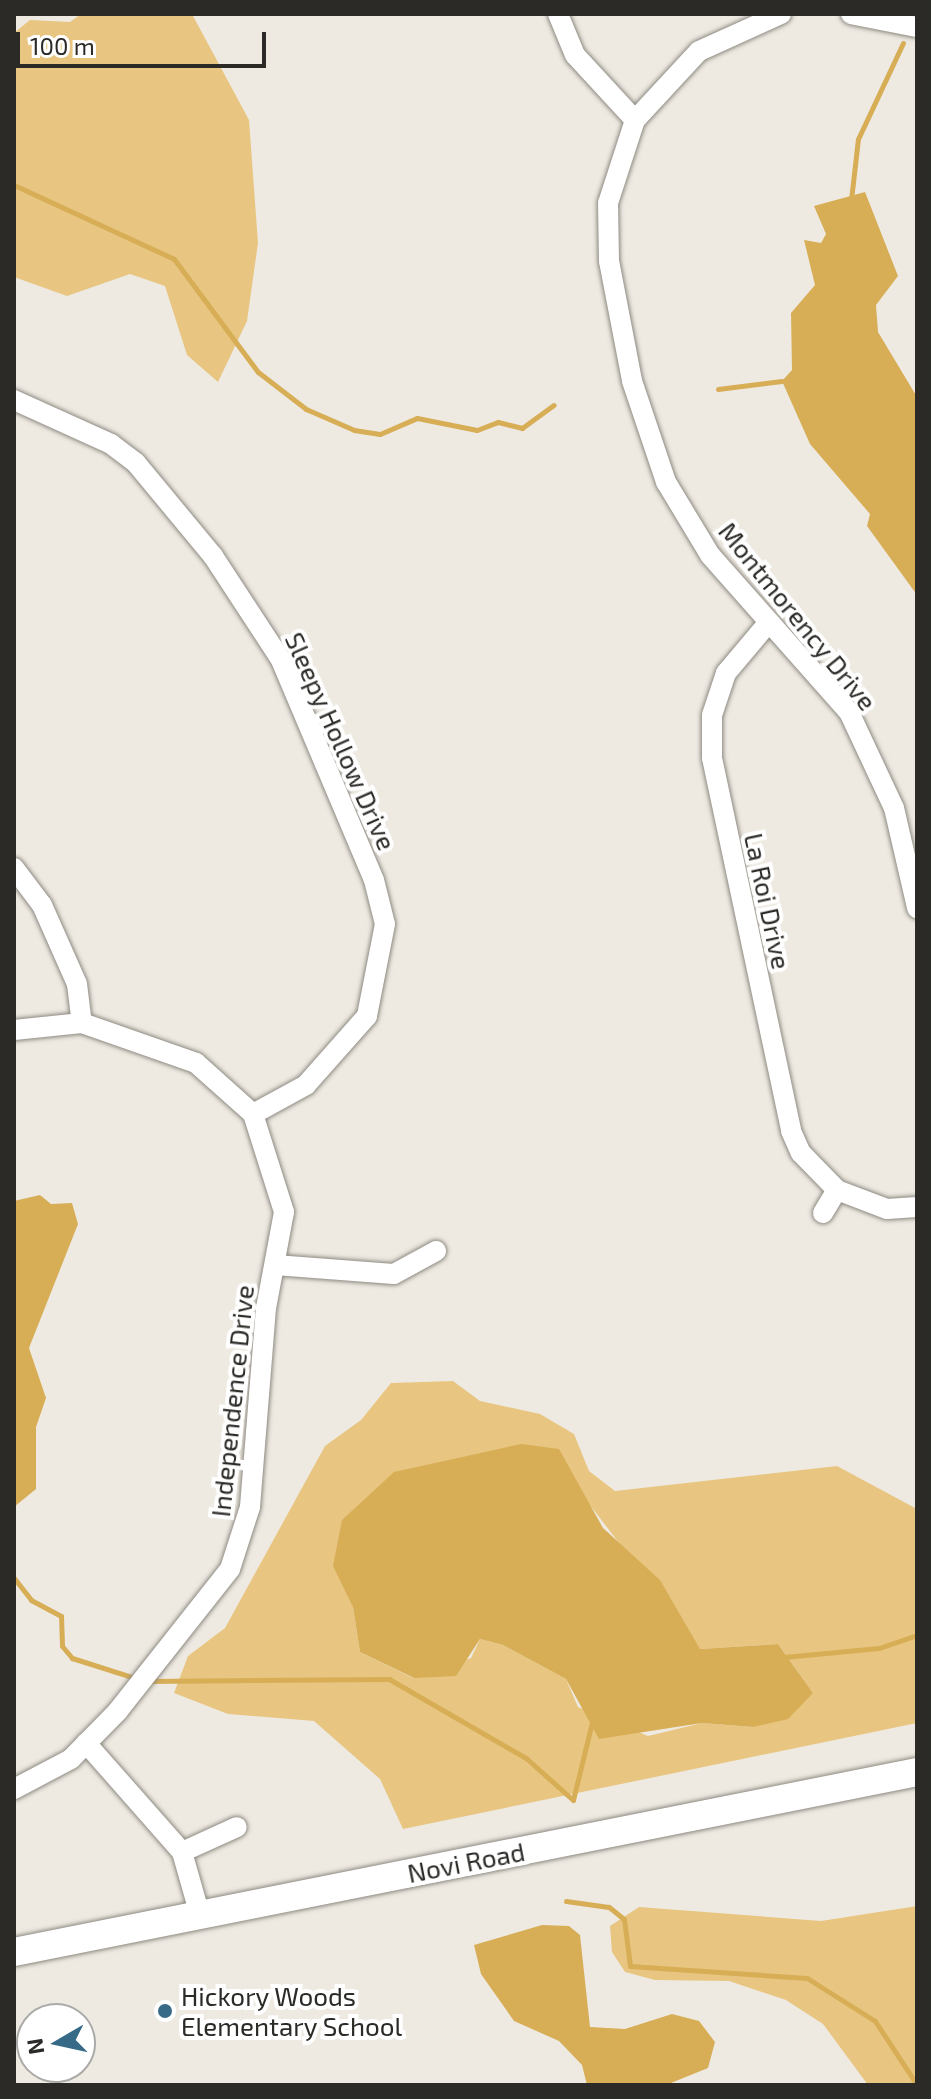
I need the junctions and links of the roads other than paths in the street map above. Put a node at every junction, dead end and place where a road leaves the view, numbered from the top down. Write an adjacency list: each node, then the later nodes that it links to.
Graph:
1 (558, 14): 6 (street)
2 (781, 14): 4 (street, Montmorency Drive)
3 (851, 14): 5 (street)
4 (729, 22): 6 (street, Montmorency Drive)
5 (917, 27)
6 (635, 120): 8 (street, Montmorency Drive)
7 (14, 400): 14 (street, Sleepy Hollow Drive)
8 (769, 622): 9 (street, Montmorency Drive); 15 (street, La Roi Drive)
9 (913, 865): 11 (street, Montmorency Drive)
10 (14, 868): 12 (street)
11 (917, 908)
12 (82, 1023): 13 (street); 14 (street)
13 (14, 1030)
14 (253, 1114): 19 (street, Independence Drive)
15 (837, 1190): 16 (street, La Roi Drive); 17 (street)
16 (917, 1207)
17 (823, 1213)
18 (436, 1251): 19 (street)
19 (275, 1265): 20 (street, Independence Drive)
20 (86, 1743): 22 (street, Independence Drive); 24 (street)
21 (917, 1772): 25 (main road, Novi Road)
22 (14, 1789)
23 (237, 1827): 24 (street)
24 (182, 1852): 25 (street)
25 (200, 1915): 26 (main road, Novi Road)
26 (14, 1952)

